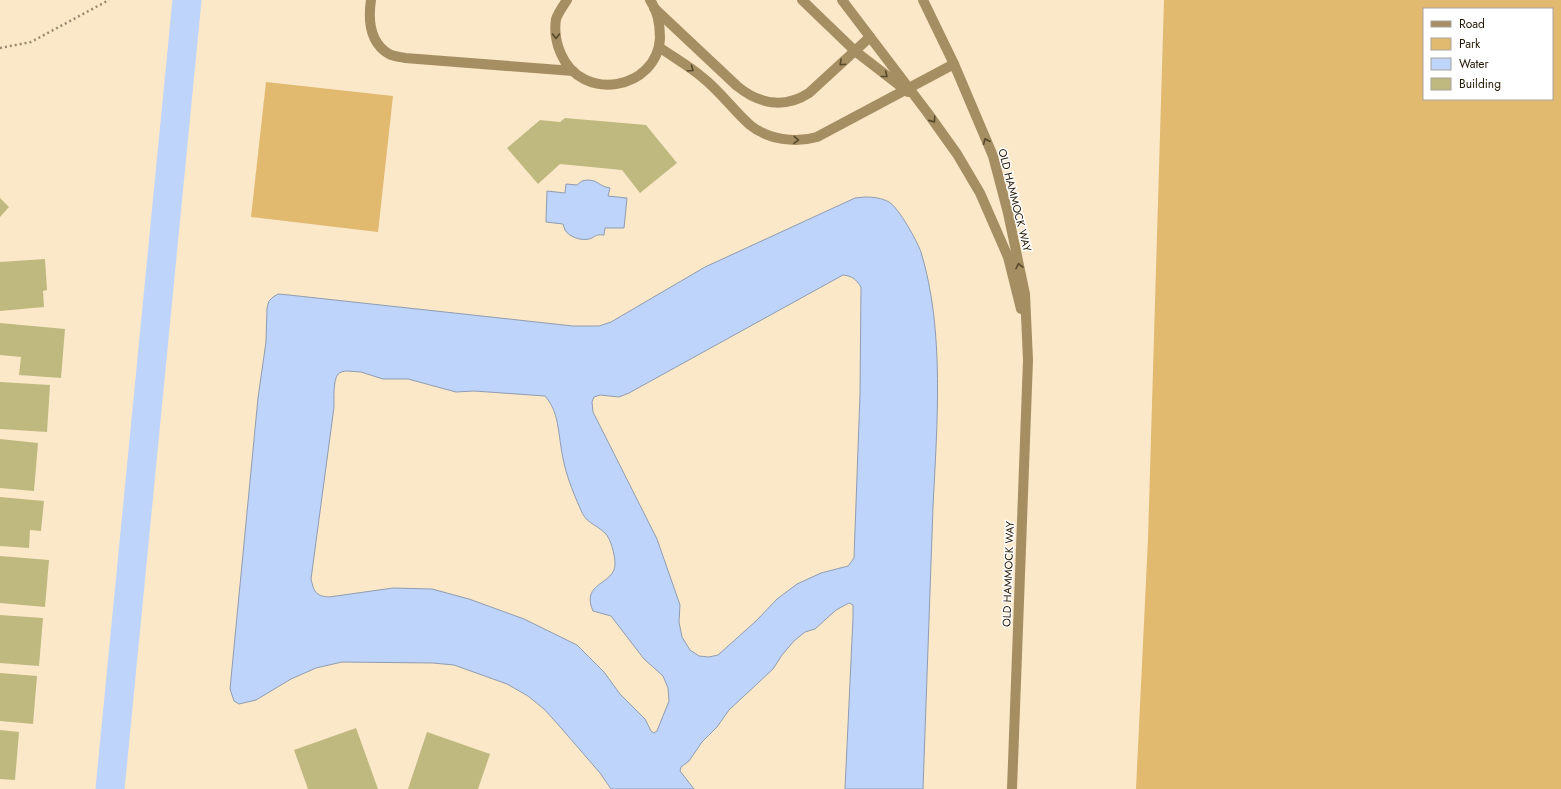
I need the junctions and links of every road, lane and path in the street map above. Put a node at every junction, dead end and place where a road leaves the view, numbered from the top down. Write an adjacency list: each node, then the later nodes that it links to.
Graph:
1 (109, 0): 11 (path)
2 (371, 0): 14 (street)
3 (566, 0): 14 (street, one-way to 14)
4 (802, 0): 12 (street, OLD HAMMOCK WAY)
5 (842, 0): 9 (street, OLD HAMMOCK WAY)
6 (917, 0): 8 (street, OLD HAMMOCK WAY)
7 (652, 4): 10 (street); 12 (street, one-way to 7)
8 (925, 5): 13 (street, OLD HAMMOCK WAY)
9 (870, 37): 12 (street); 15 (street, OLD HAMMOCK WAY)
10 (659, 47): 14 (street); 15 (street, one-way to 15)
11 (0, 48)
12 (855, 51): 15 (street, OLD HAMMOCK WAY, one-way to 15)
13 (954, 64): 15 (street); 16 (street, OLD HAMMOCK WAY, one-way to 13)
14 (573, 71)
15 (908, 90): 16 (street, OLD HAMMOCK WAY, one-way to 16)
16 (1028, 360): 17 (street, OLD HAMMOCK WAY)
17 (1012, 789)

